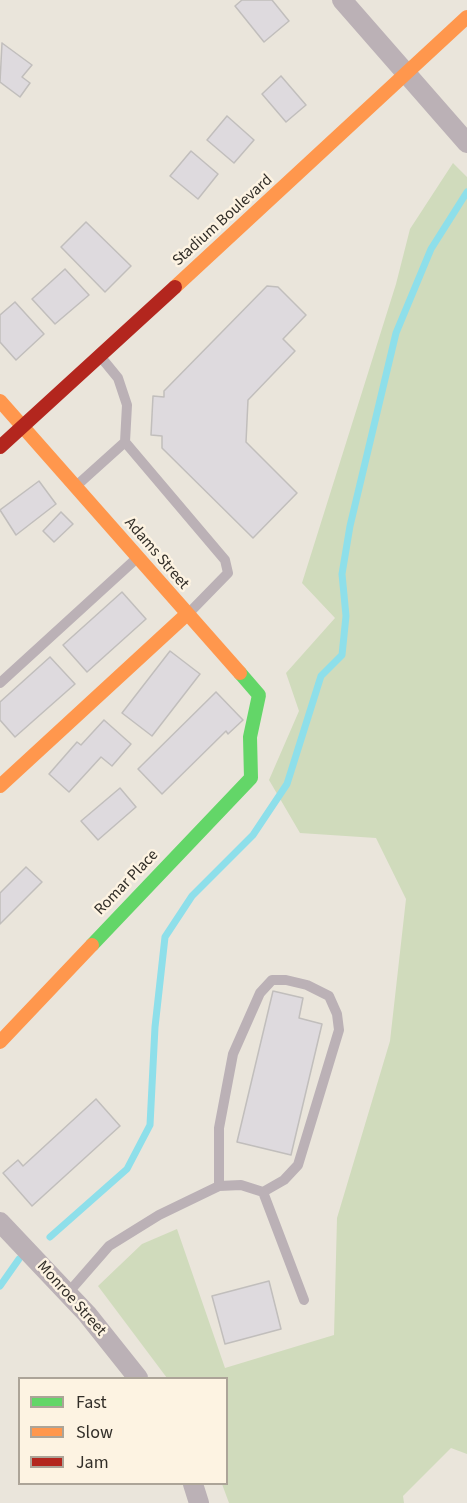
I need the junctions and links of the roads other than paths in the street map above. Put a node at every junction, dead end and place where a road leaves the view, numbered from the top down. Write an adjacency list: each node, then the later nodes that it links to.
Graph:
1 (342, 0): 3 (street)
2 (467, 17): 3 (street, Stadium Boulevard)
3 (408, 74): 4 (street); 5 (street, Stadium Boulevard)
4 (467, 143)
5 (100, 356): 7 (street, Stadium Boulevard); 8 (lane)
6 (0, 401): 7 (street, Adams Street)
7 (21, 427): 9 (street, Stadium Boulevard); 10 (street, Adams Street)
8 (125, 442): 10 (lane); 12 (lane)
9 (0, 447)
10 (75, 487): 11 (street, Adams Street)
11 (138, 558): 12 (street, Adams Street); 13 (lane)
12 (187, 614): 14 (street, Adams Street); 15 (street)
13 (0, 683)
14 (250, 737): 16 (street, Romar Place)
15 (0, 786)
16 (0, 1042)
17 (219, 1186): 18 (lane); 18 (lane); 20 (lane)
18 (263, 1192): 21 (lane)
19 (0, 1222): 20 (street, Monroe Street)
20 (68, 1293): 22 (street, Monroe Street)
21 (304, 1300)
22 (137, 1377)
23 (193, 1485): 24 (street)
24 (199, 1503)

